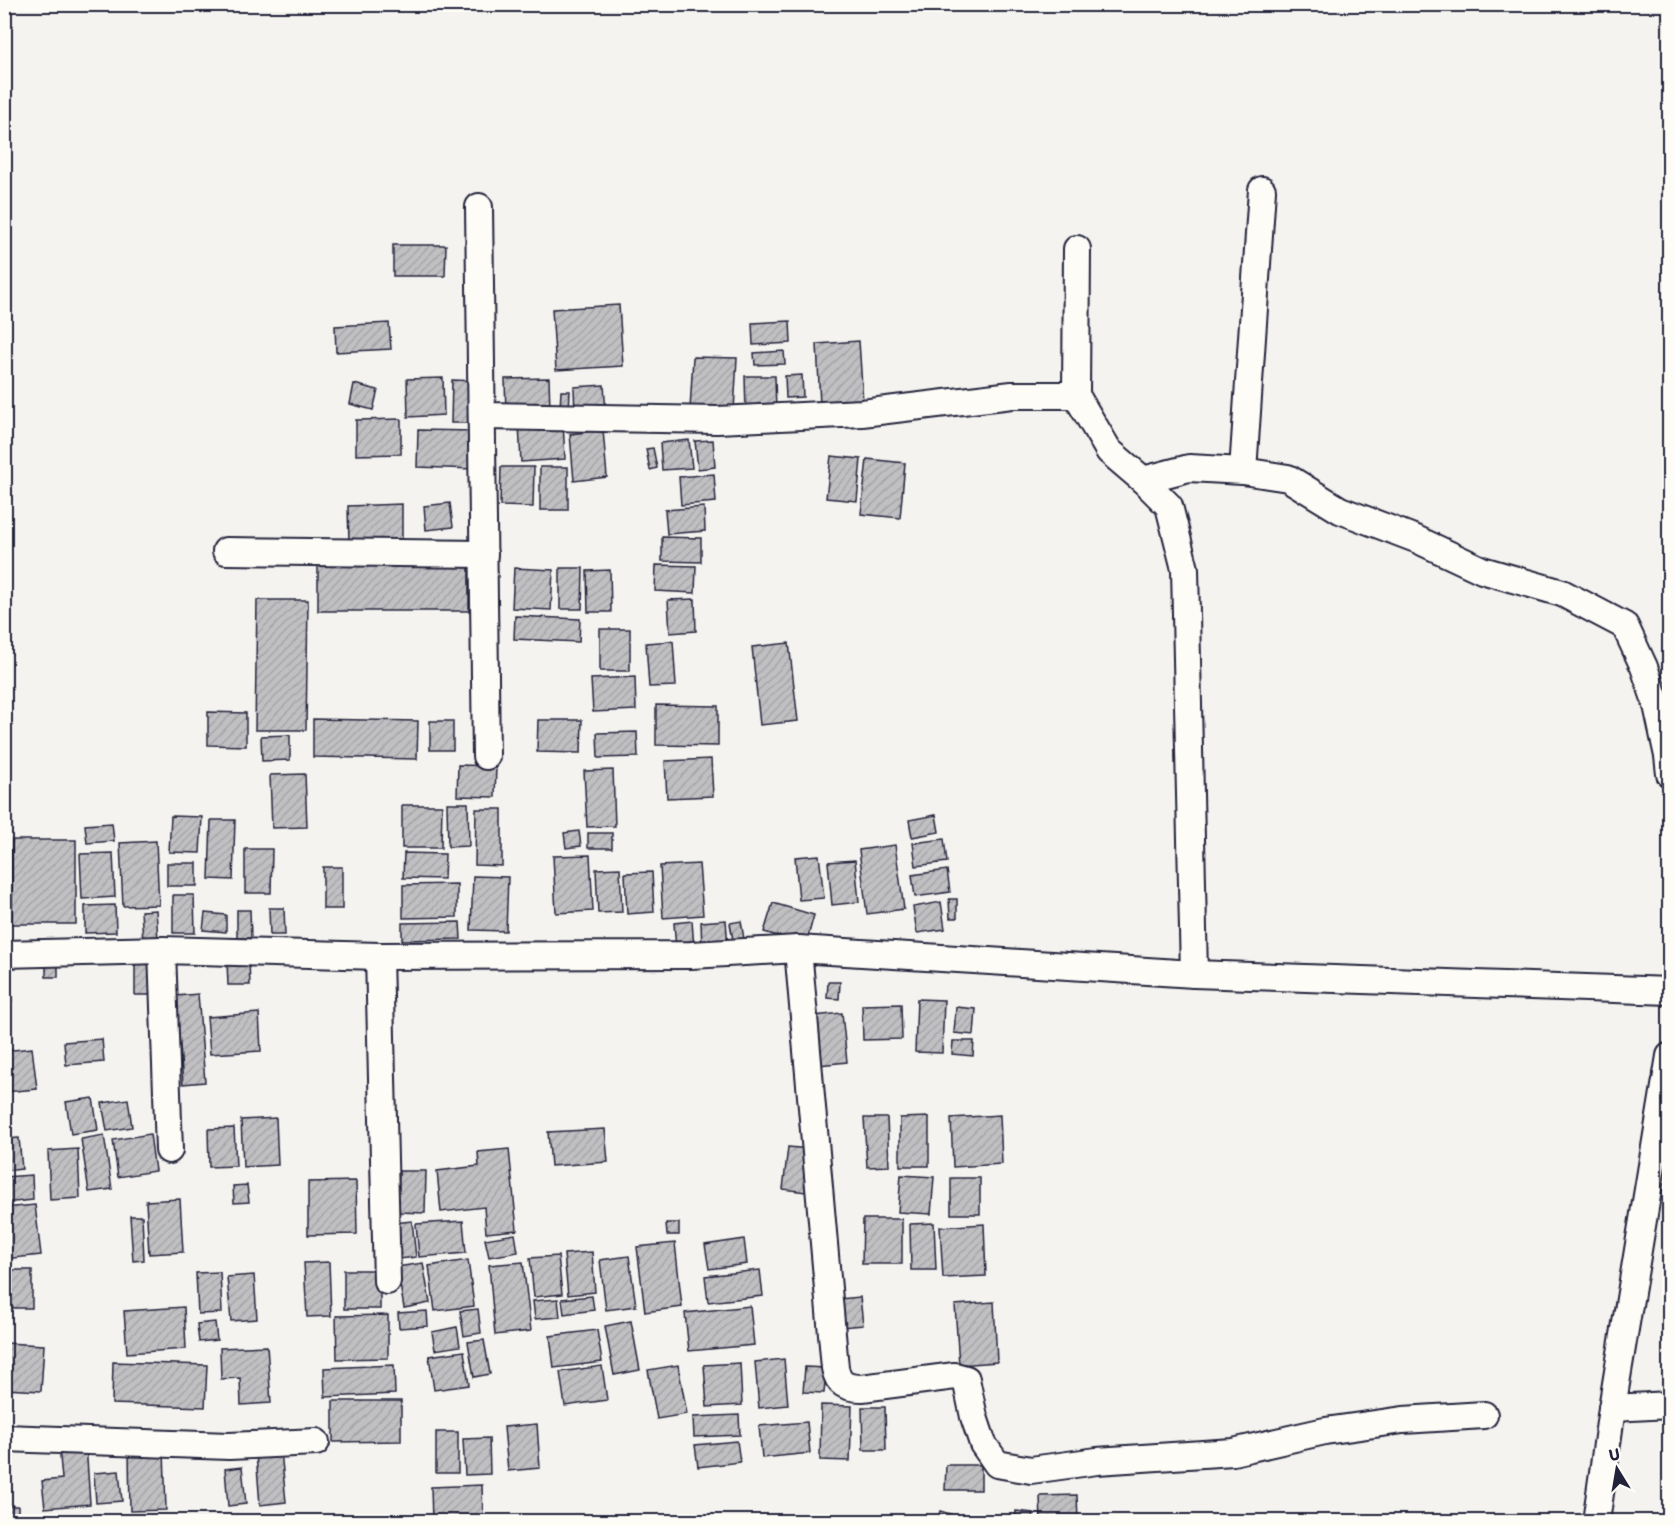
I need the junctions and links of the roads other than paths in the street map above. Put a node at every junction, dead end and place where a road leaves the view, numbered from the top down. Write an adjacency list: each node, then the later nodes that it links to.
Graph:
1 (1262, 190): 6 (street)
2 (479, 207): 5 (street)
3 (1077, 249): 4 (street)
4 (1076, 395): 5 (street); 7 (street)
5 (482, 416): 9 (street)
6 (1243, 471): 7 (street); 11 (street)
7 (1143, 480): 16 (street)
8 (226, 551): 9 (street)
9 (484, 554): 10 (street)
10 (486, 756)
11 (1670, 774)
12 (798, 949): 15 (street); 16 (street); 23 (street)
13 (162, 950): 14 (street); 15 (street); 19 (street)
14 (4, 954)
15 (379, 956): 20 (street)
16 (1194, 974): 17 (street)
17 (1670, 991)
18 (1670, 1056): 22 (street)
19 (170, 1150)
20 (387, 1281)
21 (1670, 1405): 22 (street)
22 (1612, 1408): 26 (street)
23 (1484, 1415)
24 (4, 1437): 25 (street)
25 (316, 1442)
26 (1596, 1521)

